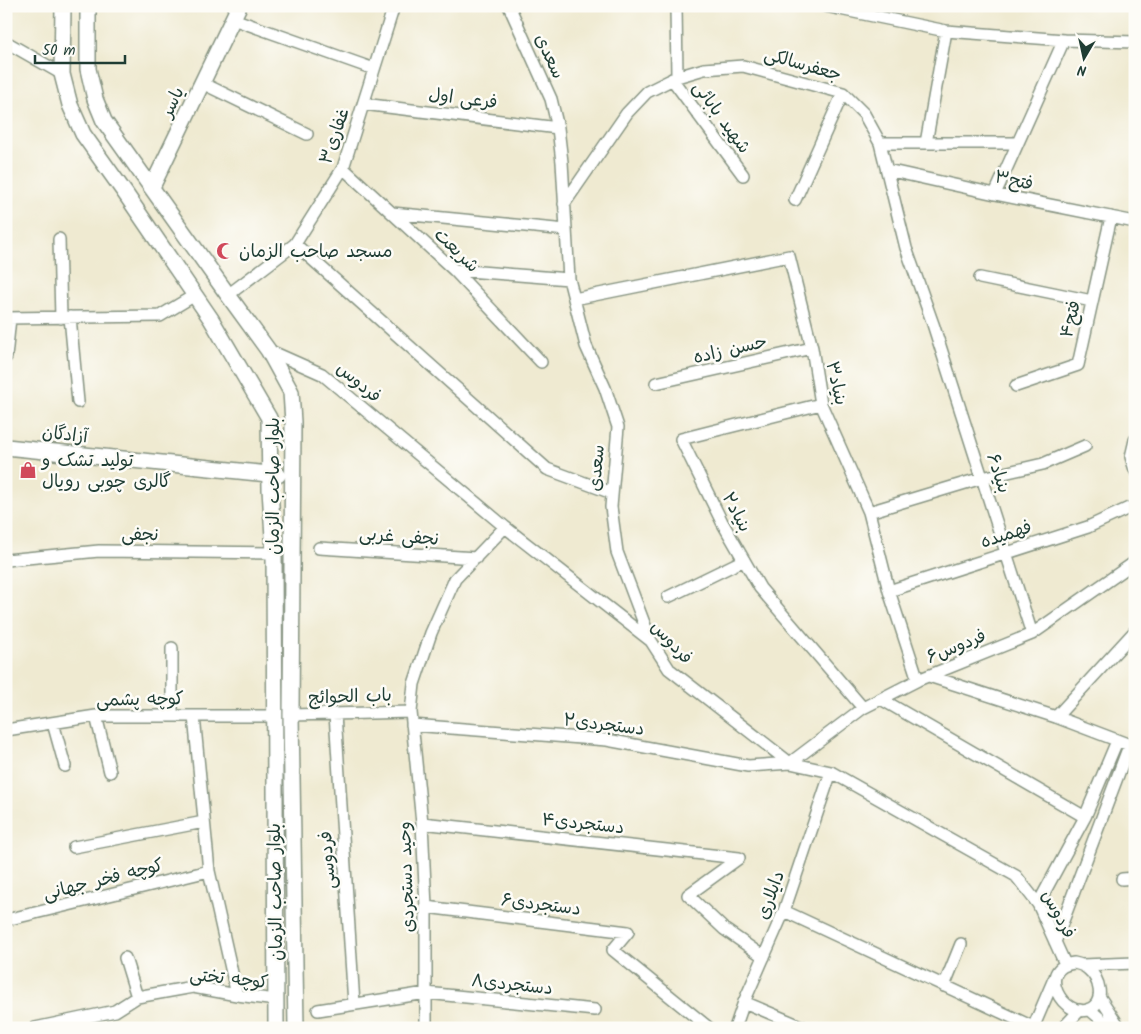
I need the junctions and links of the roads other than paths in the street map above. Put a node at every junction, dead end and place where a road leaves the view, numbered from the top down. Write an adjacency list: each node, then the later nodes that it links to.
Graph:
1 (63, 6): 13 (main road, بلوار صاحب الزمان)
2 (88, 6): 26 (main road, بلوار صاحب الزمان)
3 (394, 6): 12 (street, غفاری۳)
4 (509, 6): 18 (street, سعدی)
5 (676, 6): 14 (street)
6 (825, 6): 8 (street)
7 (236, 12): 12 (street); 15 (main road, یاسر)
8 (946, 31): 9 (street); 21 (street)
9 (1064, 40): 11 (street); 22 (street)
10 (6, 42): 13 (street)
11 (1135, 42)
12 (374, 69): 17 (street, غفاری۳)
13 (62, 74): 39 (main road, بلوار صاحب الزمان)
14 (675, 78): 16 (street, جعفرسالکی); 25 (street, شهید بابائی); 29 (street, جعفرسالکی)
15 (202, 83): 19 (street); 26 (main road, یاسر)
16 (843, 93): 20 (street, جعفرسالکی); 28 (street)
17 (363, 104): 18 (street, فرعی اول); 23 (street, غفاری۳)
18 (558, 128): 29 (street, سعدی)
19 (307, 134)
20 (880, 143): 21 (street); 24 (street, جعفرسالکی)
21 (926, 143): 22 (street)
22 (1018, 143): 27 (street)
23 (343, 168): 30 (street, شریعت); 35 (street, غفاری۳)
24 (887, 170): 27 (street, فتح۳); 45 (street, جعفرسالکی)
25 (743, 175)
26 (152, 187): 40 (main road, بلوار صاحب الزمان)
27 (995, 194): 31 (street, فتح۳)
28 (795, 200)
29 (564, 204): 33 (street, سعدی)
30 (392, 213): 33 (street); 36 (street, شریعت)
31 (1111, 217): 32 (street, فتح۳); 42 (street, فتح۴)
32 (1135, 222)
33 (566, 230): 38 (street, سعدی)
34 (59, 239): 43 (street)
35 (295, 244): 40 (street, غفاری۳); 61 (street)
36 (454, 270): 38 (street); 49 (street, شریعت)
37 (980, 278): 42 (street)
38 (569, 279): 41 (street, سعدی)
39 (195, 295): 43 (street); 58 (main road, بلوار صاحب الزمان)
40 (228, 295): 47 (main road, بلوار صاحب الزمان)
41 (574, 299): 46 (street, بنیاد۳); 61 (street, سعدی)
42 (1092, 301): 51 (street, فتح۴)
43 (65, 317): 44 (street); 52 (street)
44 (8, 318): 48 (street)
45 (933, 324): 60 (street, بنیاد۶)
46 (812, 348): 50 (street, حسن زاده); 53 (street, بنیاد۳)
47 (268, 350): 59 (main road, بلوار صاحب الزمان); 64 (street, فردوس)
48 (6, 357)
49 (540, 362)
50 (656, 383)
51 (1016, 386)
52 (78, 402)
53 (821, 404): 63 (street, بنیاد۳); 70 (street, بنیاد۲)
54 (1135, 440): 57 (street)
55 (1085, 446): 60 (street)
56 (6, 447): 58 (main road, آزادگان)
57 (1135, 470)
58 (270, 474): 59 (main road, آزادگان); 67 (main road, بلوار صاحب الزمان)
59 (292, 475): 83 (main road, بلوار صاحب الزمان)
60 (982, 478): 63 (street); 66 (street, بنیاد۶)
61 (612, 493): 76 (street, سعدی)
62 (1131, 507): 66 (street, فهمیده)
63 (869, 512): 72 (street, بنیاد۳)
64 (505, 527): 68 (street); 76 (street, فردوس)
65 (319, 548): 68 (street, نجفی غربی)
66 (1006, 552): 72 (street, فهمیده); 75 (street, بنیاد۶)
67 (274, 553): 69 (street, نجفی); 87 (main road, بلوار صاحب الزمان)
68 (476, 558): 81 (street)
69 (6, 560)
70 (744, 560): 73 (street); 80 (street, بنیاد۲)
71 (1135, 562): 75 (street, فردوس۶)
72 (889, 591): 78 (street, بنیاد۳)
73 (668, 597)
74 (1135, 631): 88 (street)
75 (1032, 634): 78 (street, فردوس۶)
76 (651, 641): 94 (street, فردوس)
77 (172, 648): 85 (street)
78 (924, 678): 79 (street, فردوس۶); 88 (street)
79 (881, 699): 80 (street, فردوس۶); 98 (street)
80 (863, 708): 94 (street, فردوس۶)
81 (411, 712): 82 (street, باب الحوائج); 90 (street, وحید دستجردی)
82 (334, 714): 83 (street, باب الحوائج); 124 (street, فردوسی)
83 (291, 715): 130 (main road, بلوار صاحب الزمان)
84 (96, 716): 85 (street, کوچه پشمی); 89 (street, کوچه پشمی); 96 (street)
85 (172, 716): 86 (street, کوچه پشمی)
86 (194, 716): 87 (street, کوچه پشمی); 99 (street)
87 (275, 716): 122 (main road, بلوار صاحب الزمان)
88 (1056, 717): 92 (street)
89 (53, 723): 91 (street, کوچه پشمی); 95 (street)
90 (412, 725): 94 (street, دستجردی۲); 100 (street, وحید دستجردی)
91 (6, 730)
92 (1117, 741): 93 (street); 98 (street)
93 (1132, 747): 109 (street)
94 (790, 764): 97 (street, فردوس)
95 (65, 766)
96 (110, 772)
97 (831, 772): 105 (street, فردوس); 107 (street, دایلاری)
98 (1085, 817): 105 (street)
99 (204, 822): 101 (street); 102 (street)
100 (422, 823): 106 (street, وحید دستجردی); 111 (street, دستجردی۴)
101 (74, 847)
102 (209, 871): 108 (street, کوچه فخر جهانی); 119 (street)
103 (1135, 878): 104 (street)
104 (1122, 879)
105 (1038, 904): 109 (street, فردوس)
106 (426, 907): 118 (street, وحید دستجردی); 132 (street, دستجردی۶)
107 (784, 911): 111 (street, دایلاری); 117 (street)
108 (6, 920)
109 (1055, 942): 114 (street, فردوس)
110 (961, 944): 117 (street)
111 (764, 957): 123 (street, دایلاری)
112 (125, 958): 121 (street)
113 (1135, 963): 115 (street)
114 (1065, 964): 115 (street); 116 (street)
115 (1082, 965): 120 (street)
116 (1055, 978): 127 (street); 135 (street)
117 (944, 986): 135 (street)
118 (426, 993): 124 (street, دستجردی۸); 126 (street, دستجردی۸); 131 (street, وحید دستجردی)
119 (237, 995): 121 (street, کوچه تختی); 122 (street, کوچه تختی)
120 (1099, 996): 127 (street); 138 (street)
121 (137, 997): 128 (street, کوچه تختی)
122 (276, 1000): 129 (main road, بلوار صاحب الزمان)
123 (744, 1002): 133 (street, دایلاری); 134 (street)
124 (354, 1004): 125 (street, دستجردی۸)
125 (318, 1010)
126 (595, 1010)
127 (1085, 1010): 136 (street); 137 (street)
128 (35, 1028)
129 (276, 1028)
130 (296, 1028)
131 (426, 1028)
132 (709, 1028)
133 (735, 1028)
134 (805, 1028)
135 (1033, 1028)
136 (1063, 1028)
137 (1111, 1028)
138 (1120, 1028)

